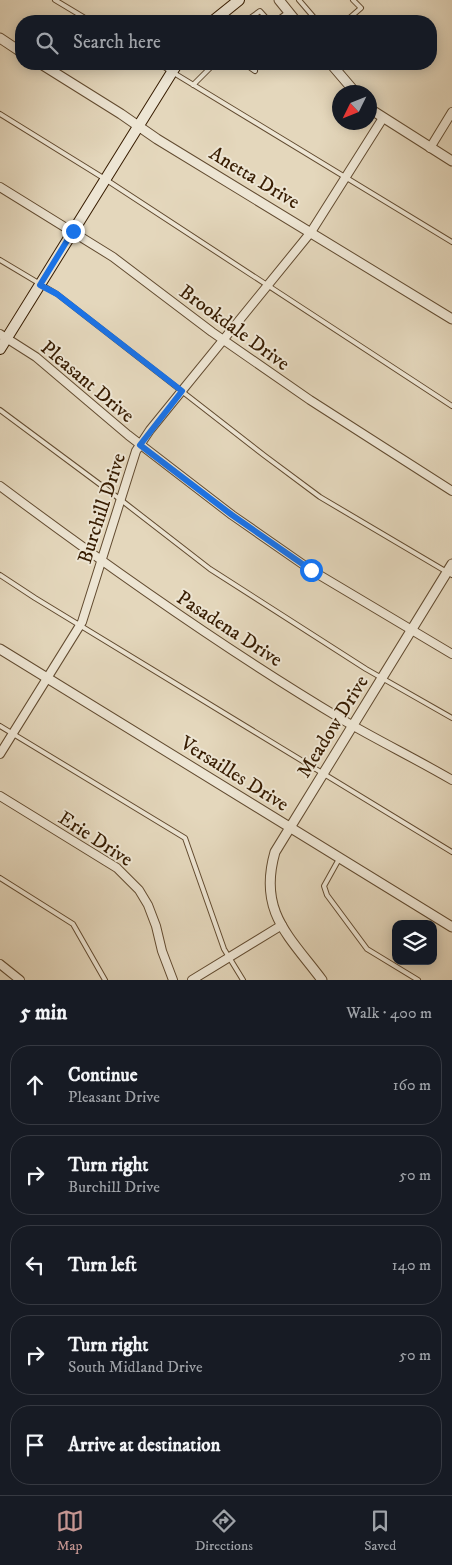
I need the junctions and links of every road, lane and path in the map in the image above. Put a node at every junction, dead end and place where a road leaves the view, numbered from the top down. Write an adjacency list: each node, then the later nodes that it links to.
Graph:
1 (56, 0): 7 (lane)
2 (239, 0): 8 (main road)
3 (278, 0): 6 (street)
4 (299, 0): 11 (lane)
5 (354, 0): 12 (lane)
6 (288, 12): 9 (lane); 10 (street)
7 (80, 15)
8 (224, 15)
9 (284, 15)
10 (291, 15)
11 (311, 15)
12 (353, 15)
13 (0, 38): 14 (street)
14 (15, 48)
15 (50, 70): 26 (street, Anetta Drive)
16 (173, 70): 26 (main road)
17 (176, 70): 20 (lane)
18 (206, 70): 20 (lane)
19 (336, 70): 21 (street)
20 (193, 85): 29 (lane)
21 (349, 85)
22 (452, 112): 27 (street)
23 (0, 114): 30 (lane)
24 (377, 114): 25 (street)
25 (384, 118): 27 (street); 29 (street, Burchill Drive)
26 (138, 126): 30 (main road); 33 (street, Anetta Drive)
27 (430, 148): 28 (street)
28 (452, 161)
29 (346, 177): 33 (street, Burchill Drive); 34 (lane)
30 (105, 179): 32 (main road); 37 (lane)
31 (0, 187): 32 (street, Brookdale Drive)
32 (73, 231): 36 (main road); 40 (street, Brookdale Drive)
33 (311, 232): 37 (street, Burchill Drive); 38 (street, Anetta Drive)
34 (452, 242)
35 (0, 260): 36 (lane)
36 (40, 285): 39 (main road); 42 (lane)
37 (268, 285): 40 (street, Burchill Drive); 43 (lane)
38 (452, 319)
39 (3, 336): 41 (main road); 45 (street, Pleasant Drive)
40 (223, 340): 42 (street, Burchill Drive); 47 (street, Brookdale Drive)
41 (0, 350)
42 (182, 391): 45 (street, Burchill Drive); 50 (lane)
43 (452, 406)
44 (0, 410): 48 (lane)
45 (140, 445): 48 (street, Burchill Drive); 53 (street, Pleasant Drive)
46 (0, 486): 49 (street, Pasadena Drive)
47 (452, 491)
48 (121, 500): 49 (street, Burchill Drive); 57 (lane)
49 (101, 561): 52 (street, Burchill Drive); 60 (street, Pasadena Drive)
50 (450, 571): 53 (street, Meadow Drive)
51 (0, 575): 52 (lane)
52 (80, 625): 56 (street, Burchill Drive); 63 (lane)
53 (411, 630): 55 (street, Pleasant Drive); 57 (street, Meadow Drive)
54 (0, 649): 56 (street, Versailles Drive)
55 (452, 654)
56 (47, 678): 61 (street, Burchill Drive); 66 (street, Versailles Drive)
57 (382, 679): 58 (lane); 60 (street, Meadow Drive)
58 (452, 718)
59 (0, 726): 61 (lane)
60 (353, 726): 63 (street, Meadow Drive); 64 (street, Pasadena Drive)
61 (13, 734): 62 (street, Burchill Drive); 72 (lane)
62 (0, 754)
63 (323, 774): 66 (street, Meadow Drive); 67 (lane)
64 (452, 780)
65 (0, 796): 76 (street, Erie Drive)
66 (290, 827): 68 (street, Versailles Drive); 70 (street, Meadow Drive)
67 (452, 852)
68 (340, 858): 71 (street, Versailles Drive); 80 (lane)
69 (0, 878): 75 (lane)
70 (282, 925): 72 (street); 79 (street, Meadow Drive)
71 (452, 927)
72 (228, 958): 77 (street); 78 (lane)
73 (0, 964): 74 (street)
74 (20, 980)
75 (105, 980)
76 (173, 980)
77 (192, 980)
78 (244, 980)
79 (322, 980)
80 (418, 980)

